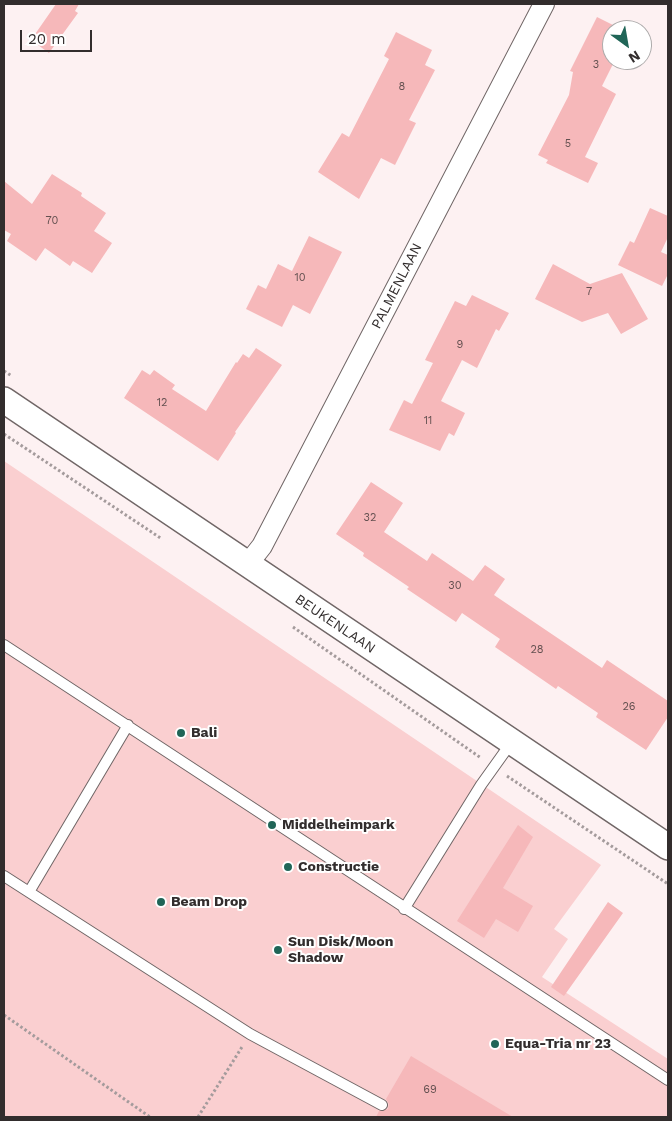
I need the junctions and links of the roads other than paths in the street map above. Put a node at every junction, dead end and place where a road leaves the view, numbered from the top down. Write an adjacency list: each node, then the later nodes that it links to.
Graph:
1 (544, 4): 3 (street, PALMENLAAN)
2 (4, 400): 3 (street, BEUKENLAAN)
3 (247, 565): 6 (street, BEUKENLAAN)
4 (4, 645): 5 (lane)
5 (128, 725): 9 (lane); 10 (lane)
6 (511, 743): 7 (street, BEUKENLAAN); 10 (lane)
7 (668, 847)
8 (4, 876): 9 (lane)
9 (29, 892): 12 (lane)
10 (404, 909): 11 (lane)
11 (668, 1080)
12 (382, 1105)

